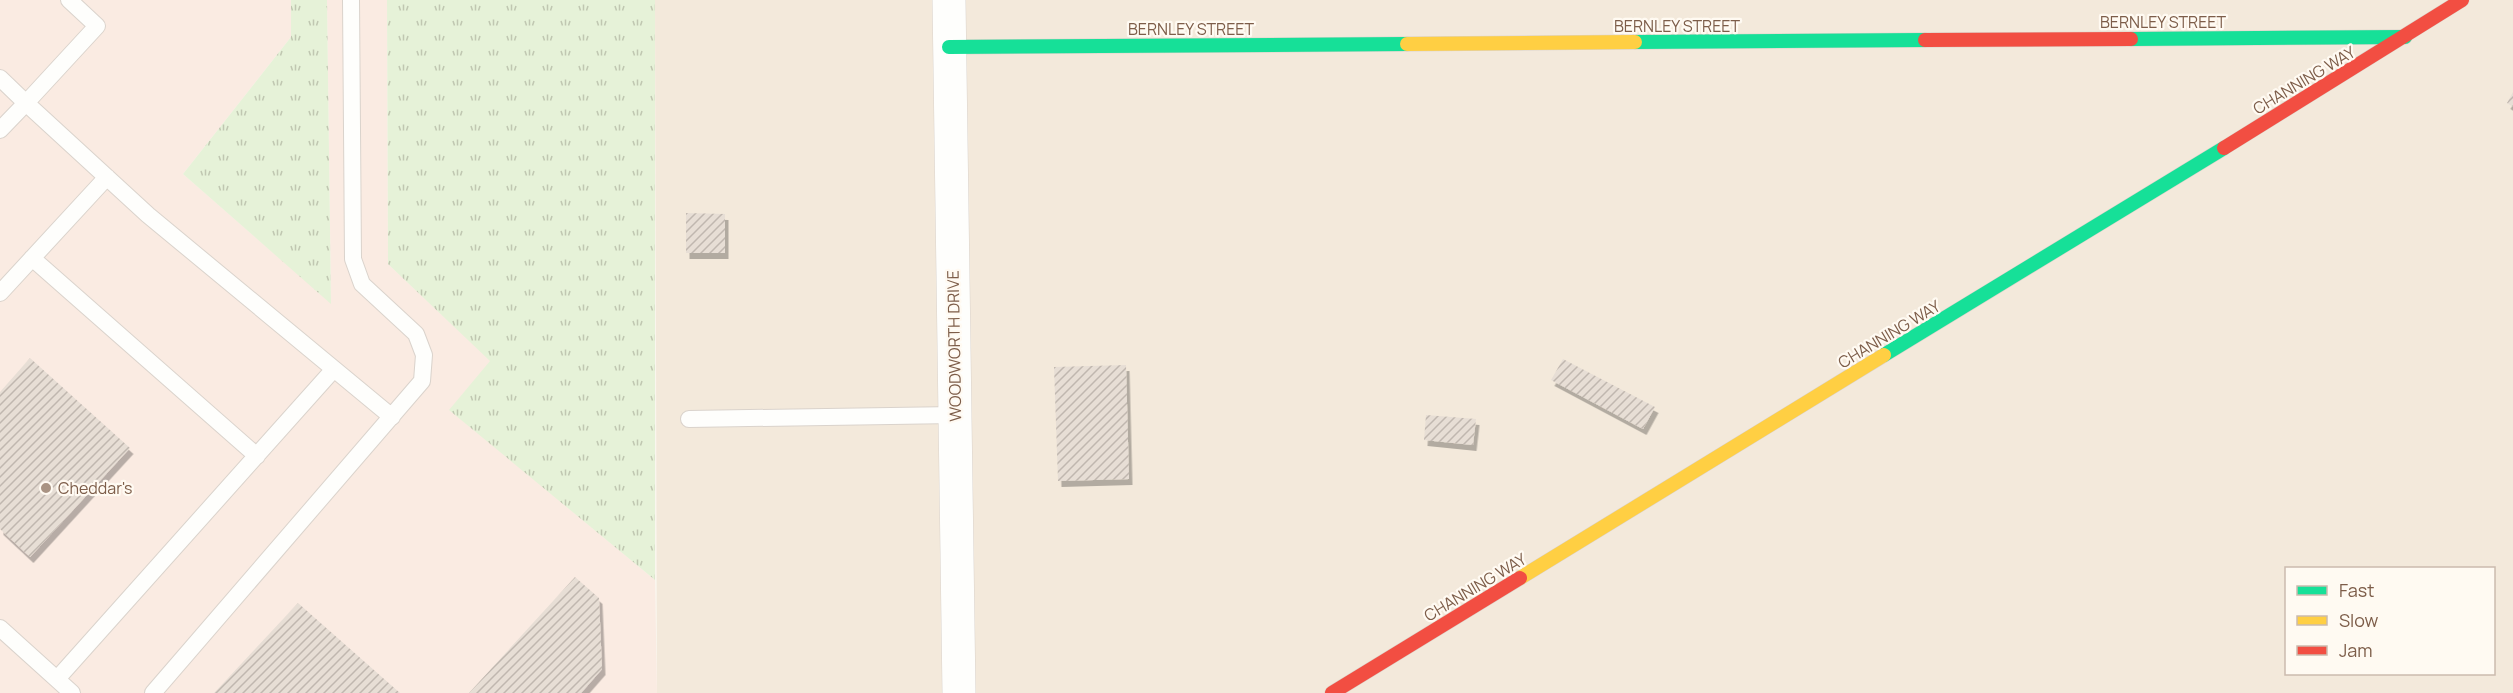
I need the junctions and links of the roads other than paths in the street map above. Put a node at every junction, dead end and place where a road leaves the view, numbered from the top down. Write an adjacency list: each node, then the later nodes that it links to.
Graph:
1 (69, 0): 8 (lane)
2 (351, 0): 15 (lane)
3 (949, 0): 6 (street, WOODWORTH DRIVE)
4 (2462, 0): 5 (street, CHANNING WAY)
5 (2405, 37): 6 (street, BERNLEY STREET); 23 (street, CHANNING WAY)
6 (949, 47): 14 (street, WOODWORTH DRIVE)
7 (0, 78): 8 (lane)
8 (26, 103): 9 (lane); 10 (lane)
9 (0, 130)
10 (107, 177): 11 (lane); 13 (lane)
11 (32, 258): 12 (lane); 17 (lane)
12 (0, 293)
13 (334, 369): 15 (lane); 17 (lane)
14 (955, 415): 16 (lane); 22 (street, WOODWORTH DRIVE)
15 (392, 417): 21 (lane)
16 (689, 419)
17 (257, 456): 19 (lane)
18 (0, 628): 19 (lane)
19 (57, 679): 20 (lane)
20 (72, 693)
21 (153, 693)
22 (959, 693)
23 (1332, 693)

